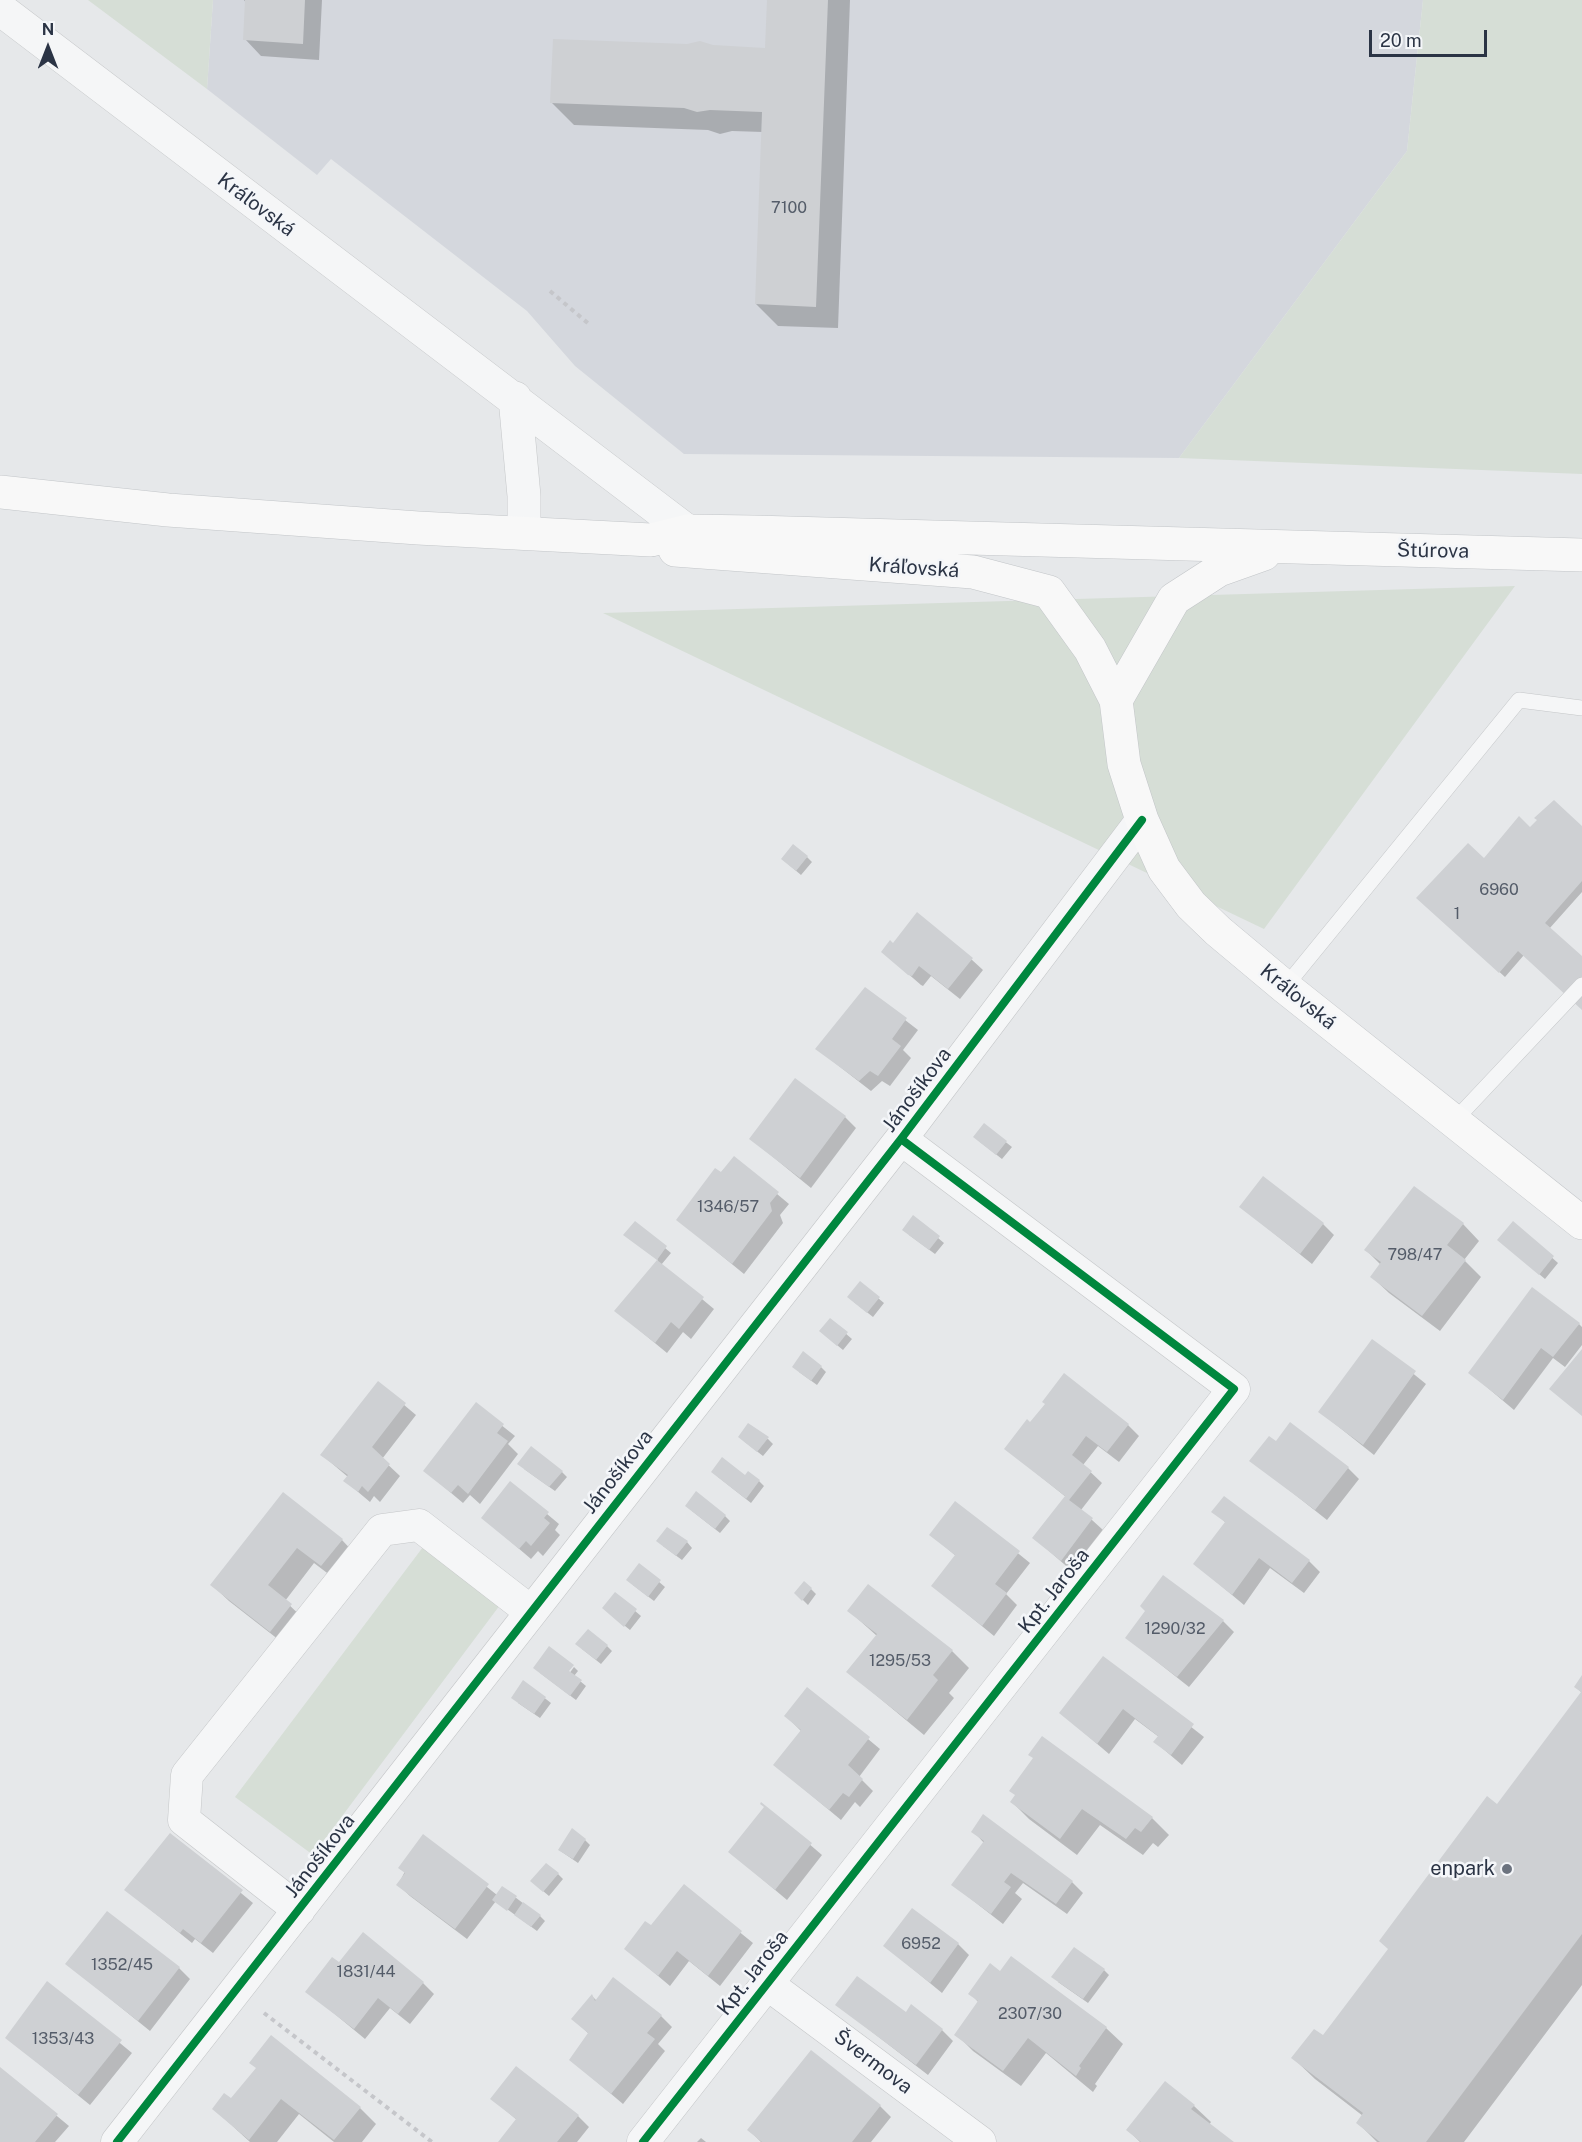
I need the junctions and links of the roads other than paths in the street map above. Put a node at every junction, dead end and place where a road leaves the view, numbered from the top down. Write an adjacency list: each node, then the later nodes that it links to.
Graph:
1 (0, 9): 2 (street, Kráľovská)
2 (515, 398): 4 (street, Kráľovská); 5 (street)
3 (0, 492): 5 (main road)
4 (687, 531): 6 (main road, Štúrova); 7 (main road, Štúrova)
5 (524, 533): 6 (main road)
6 (651, 540): 9 (main road, Kráľovská)
7 (1283, 548): 8 (main road, Štúrova); 9 (main road)
8 (1582, 555)
9 (1116, 700): 11 (main road, Kráľovská)
10 (1582, 708): 13 (lane)
11 (1142, 820): 13 (main road, Kráľovská); 15 (street, Jánošíkova)
12 (1582, 985): 14 (lane)
13 (1285, 987): 14 (main road, Kráľovská)
14 (1454, 1121): 16 (main road, Kráľovská)
15 (901, 1139): 17 (street, Jánošíkova); 19 (street, Kpt. Jaroša)
16 (1582, 1223)
17 (530, 1611): 18 (street, Jánošíkova); 18 (street, Jánošíkova)
18 (299, 1910): 20 (street, Jánošíkova)
19 (766, 1983): 21 (street, Kpt. Jaroša); 22 (street, Švermova)
20 (117, 2142)
21 (643, 2142)
22 (980, 2142)

